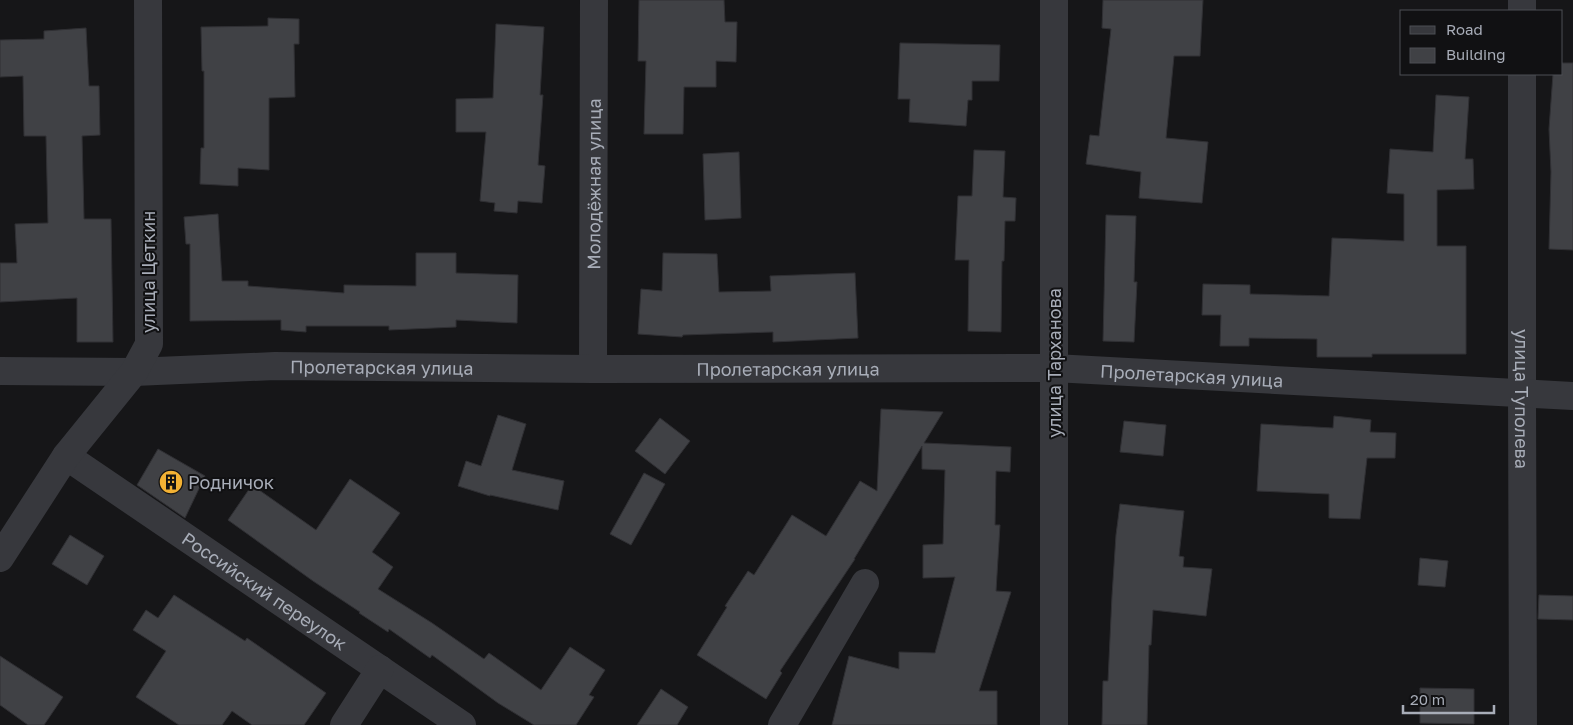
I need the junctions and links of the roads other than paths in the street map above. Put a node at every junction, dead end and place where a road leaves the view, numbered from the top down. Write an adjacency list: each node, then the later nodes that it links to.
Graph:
1 (148, 0): 8 (street, улица Цеткин)
2 (594, 0): 6 (street, Молодёжная улица)
3 (1054, 0): 5 (street, улица Тарханова)
4 (1522, 75): 9 (street, улица Туполева)
5 (1054, 368): 6 (street, Пролетарская улица); 9 (street, Пролетарская улица); 18 (street, улица Тарханова)
6 (593, 369): 8 (street, Пролетарская улица)
7 (0, 371): 8 (street, Пролетарская улица)
8 (134, 372): 11 (street, улица Цеткин)
9 (1522, 394): 10 (street, Пролетарская улица); 19 (street, улица Туполева)
10 (1573, 396)
11 (66, 456): 12 (street, улица Цеткин); 14 (street, Российский переулок)
12 (0, 558)
13 (865, 583): 17 (street)
14 (380, 669): 15 (street); 16 (street, Российский переулок)
15 (344, 725)
16 (462, 725)
17 (782, 725)
18 (1054, 725)
19 (1523, 725)

